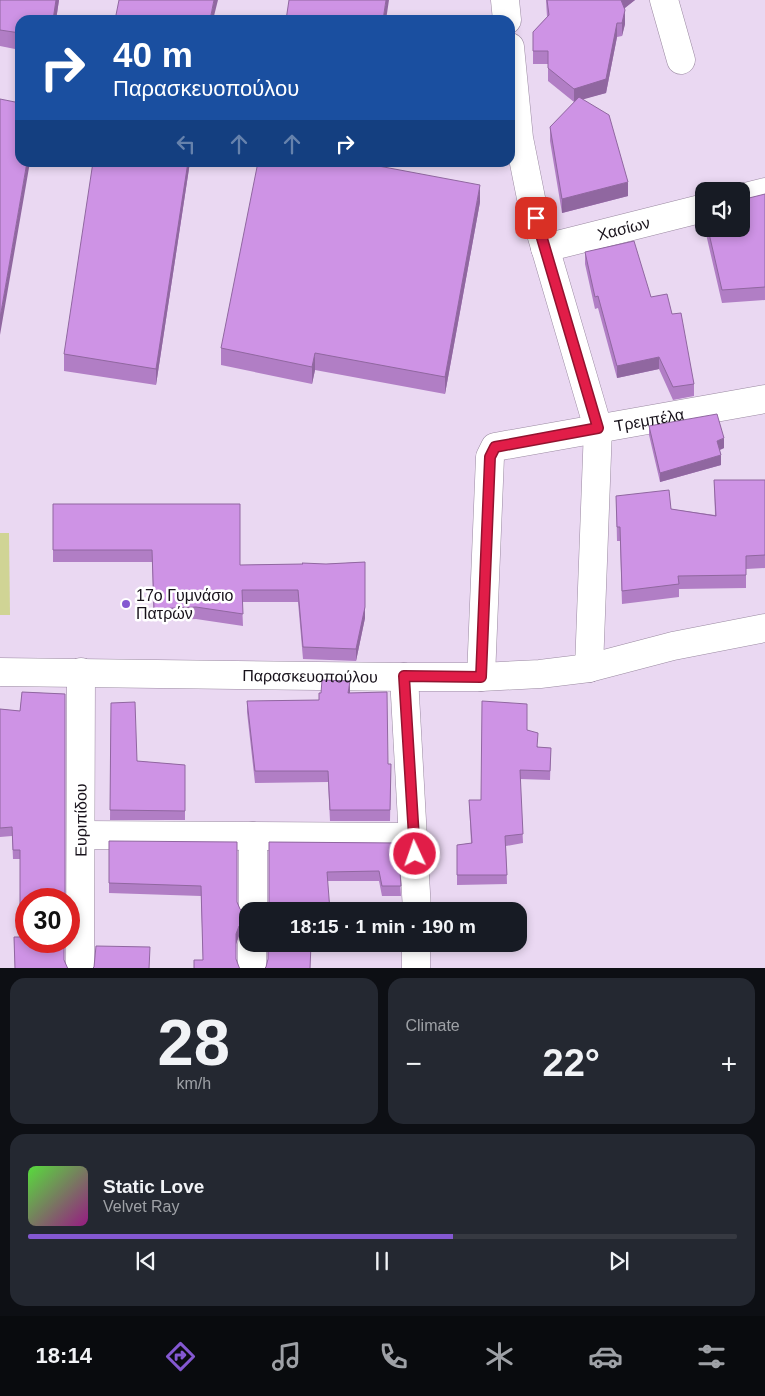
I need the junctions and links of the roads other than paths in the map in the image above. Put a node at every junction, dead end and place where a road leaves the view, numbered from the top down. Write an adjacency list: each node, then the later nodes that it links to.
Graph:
1 (505, 0): 3 (street)
2 (664, 0): 4 (street)
3 (506, 15)
4 (681, 60)
5 (515, 98): 9 (street)
6 (765, 192): 7 (street)
7 (750, 196)
8 (695, 210): 9 (street, Χασίων)
9 (545, 248): 11 (street)
10 (765, 399): 11 (street, Τρεμπέλα)
11 (598, 428): 13 (street); 17 (street, Τρεμπέλα)
12 (765, 628): 13 (street, Παρασκευοπούλου)
13 (589, 668): 17 (street, Παρασκευοπούλου)
14 (0, 672): 15 (street, Παρασκευοπούλου)
15 (81, 672): 16 (street, Παρασκευοπούλου); 18 (street, Ευριπίδου)
16 (404, 676): 17 (street, Παρασκευοπούλου); 20 (street)
17 (481, 677)
18 (81, 835): 19 (street); 25 (street, Ευριπίδου)
19 (253, 836): 20 (street); 21 (street)
20 (414, 837): 22 (street)
21 (253, 902)
22 (416, 902)
23 (252, 952): 26 (street)
24 (416, 952): 27 (street)
25 (80, 968)
26 (252, 968)
27 (416, 968)

